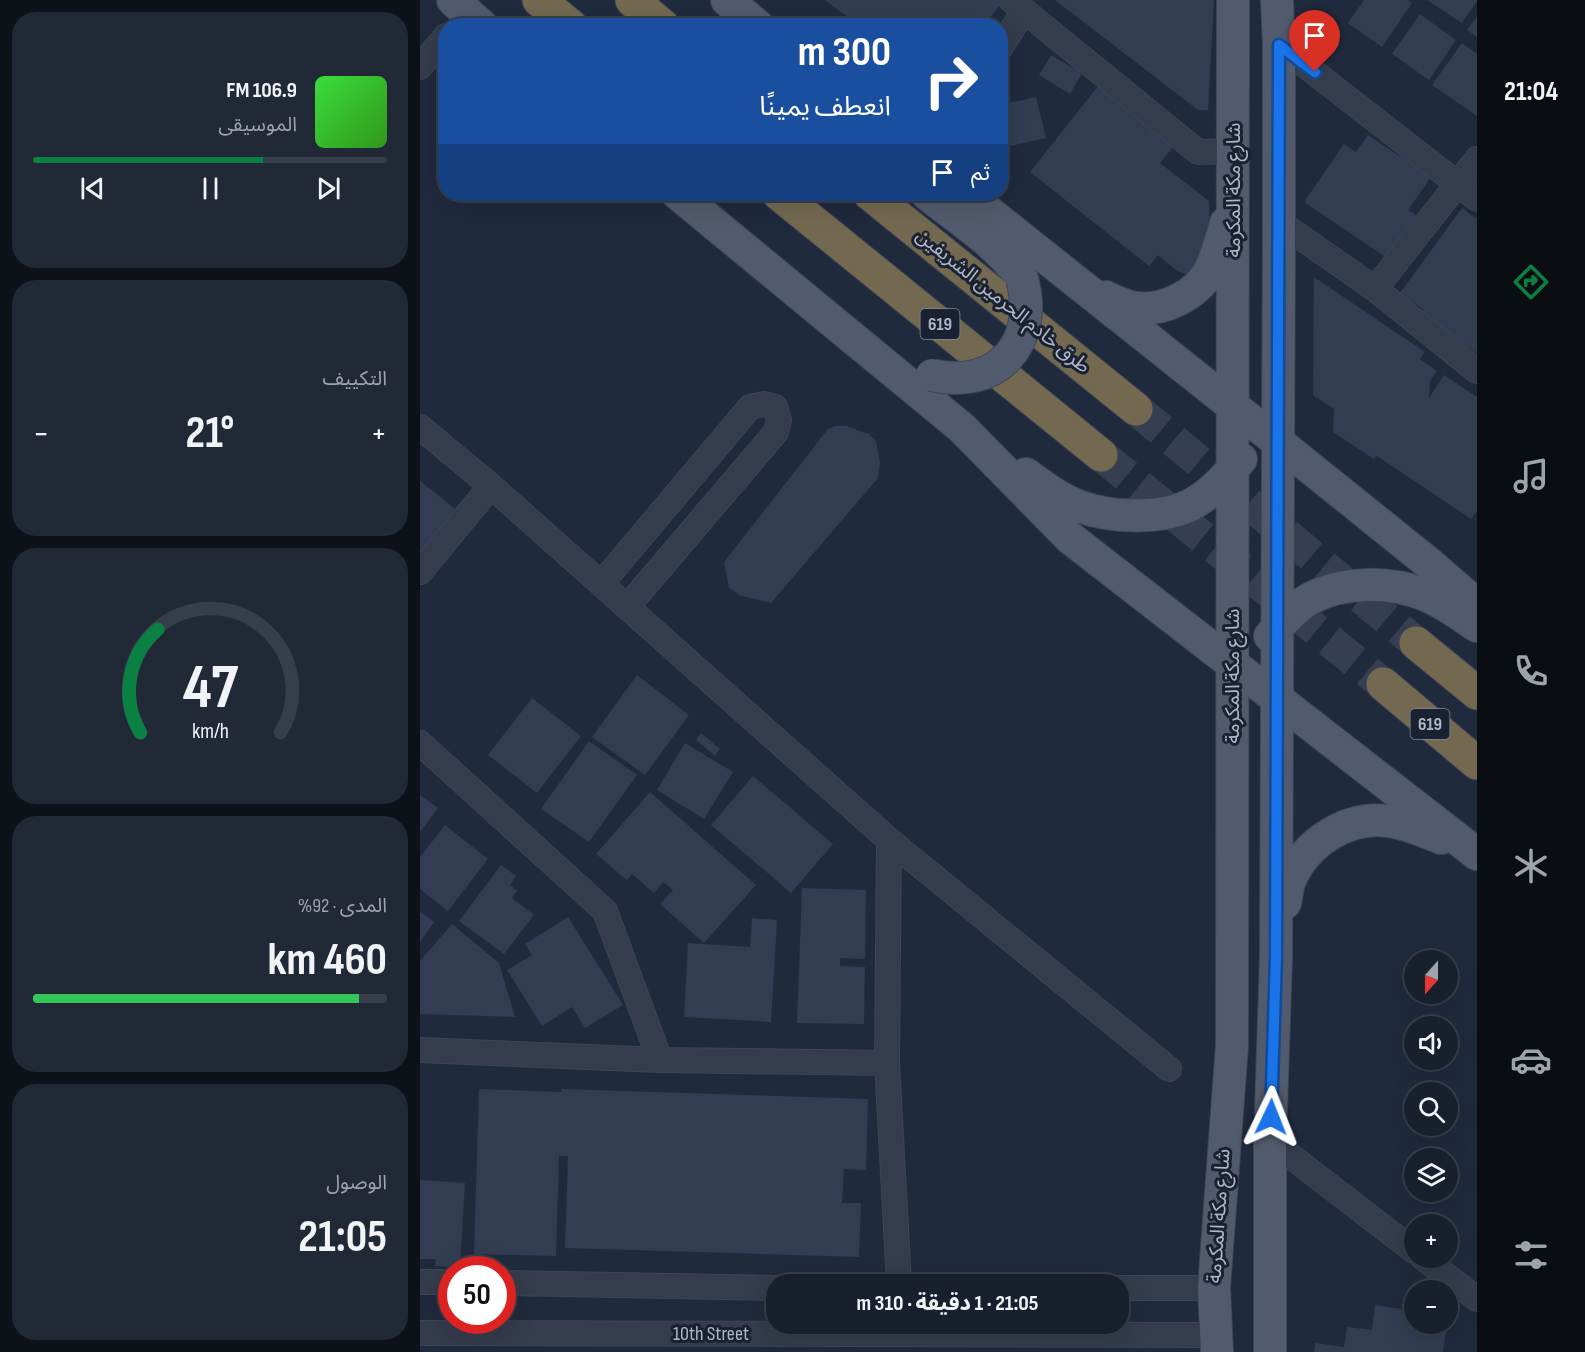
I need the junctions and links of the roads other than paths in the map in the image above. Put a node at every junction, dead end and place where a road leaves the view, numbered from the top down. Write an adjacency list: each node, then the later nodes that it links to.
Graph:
1 (539, 0): 7 (highway)
2 (632, 0): 8 (highway)
3 (727, 0): 9 (main road)
4 (1233, 0): 14 (main road, شارع مكة المكرمة)
5 (1277, 0): 11 (main road)
6 (1017, 5): 10 (street); 14 (street)
7 (561, 18)
8 (653, 18)
9 (748, 18)
10 (1008, 28)
11 (1279, 45): 16 (street); 25 (main road)
12 (438, 46): 13 (street)
13 (420, 67)
14 (1234, 151): 17 (main road, شارع مكة المكرمة)
15 (1477, 159): 16 (street)
16 (1457, 183): 18 (street); 27 (street)
17 (1234, 199): 26 (main road); 29 (main road, شارع مكة المكرمة)
18 (1477, 199)
19 (687, 201): 24 (main road)
20 (787, 201): 34 (highway, 619)
21 (879, 201): 30 (highway, طرق خادم الحرمين الشريفين)
22 (936, 201): 24 (main road, bridge)
23 (975, 201): 26 (main road)
24 (708, 218): 32 (main road)
25 (1279, 222): 27 (street); 33 (main road)
26 (1086, 288): 29 (main road)
27 (1375, 289): 28 (street)
28 (1477, 371)
29 (1233, 406): 33 (main road); 35 (main road, شارع مكة المكرمة)
30 (1136, 409)
31 (420, 427): 36 (street)
32 (962, 428): 35 (main road); 44 (main road)
33 (1269, 435): 35 (main road); 39 (main road); 42 (main road)
34 (1101, 455)
35 (1233, 469): 44 (main road, شارع مكة المكرمة)
36 (492, 486): 37 (street); 38 (street)
37 (420, 572)
38 (601, 584): 40 (street); 40 (street)
39 (1477, 605)
40 (627, 607): 50 (street)
41 (1477, 626): 42 (main road)
42 (1277, 627): 44 (main road); 47 (main road)
43 (1416, 643): 46 (highway)
44 (1240, 669): 47 (main road); 66 (main road, شارع مكة المكرمة)
45 (1383, 684): 49 (highway, 619)
46 (1477, 693)
47 (1277, 699): 51 (main road); 52 (main road)
48 (420, 743): 54 (street)
49 (1477, 763)
50 (889, 840): 55 (street); 56 (street)
51 (1473, 851): 52 (main road)
52 (1276, 957): 57 (main road)
53 (424, 1055): 54 (street)
54 (660, 1060): 55 (street)
55 (887, 1063): 60 (street)
56 (1169, 1069)
57 (1270, 1140): 58 (street); 74 (main road)
58 (1404, 1243)
59 (1436, 1268): 67 (street)
60 (898, 1274)
61 (420, 1282): 62 (street)
62 (438, 1282)
63 (516, 1283): 64 (street)
64 (766, 1288)
65 (1129, 1288): 66 (street)
66 (1214, 1288): 73 (main road, شارع مكة المكرمة)
67 (1477, 1299)
68 (420, 1333): 69 (street, 10th Street)
69 (483, 1343): 70 (street, 10th Street)
70 (567, 1343): 71 (street, 10th Street)
71 (957, 1343): 72 (street, 10th Street)
72 (1034, 1343): 73 (street, 10th Street)
73 (1217, 1343)
74 (1270, 1352)

